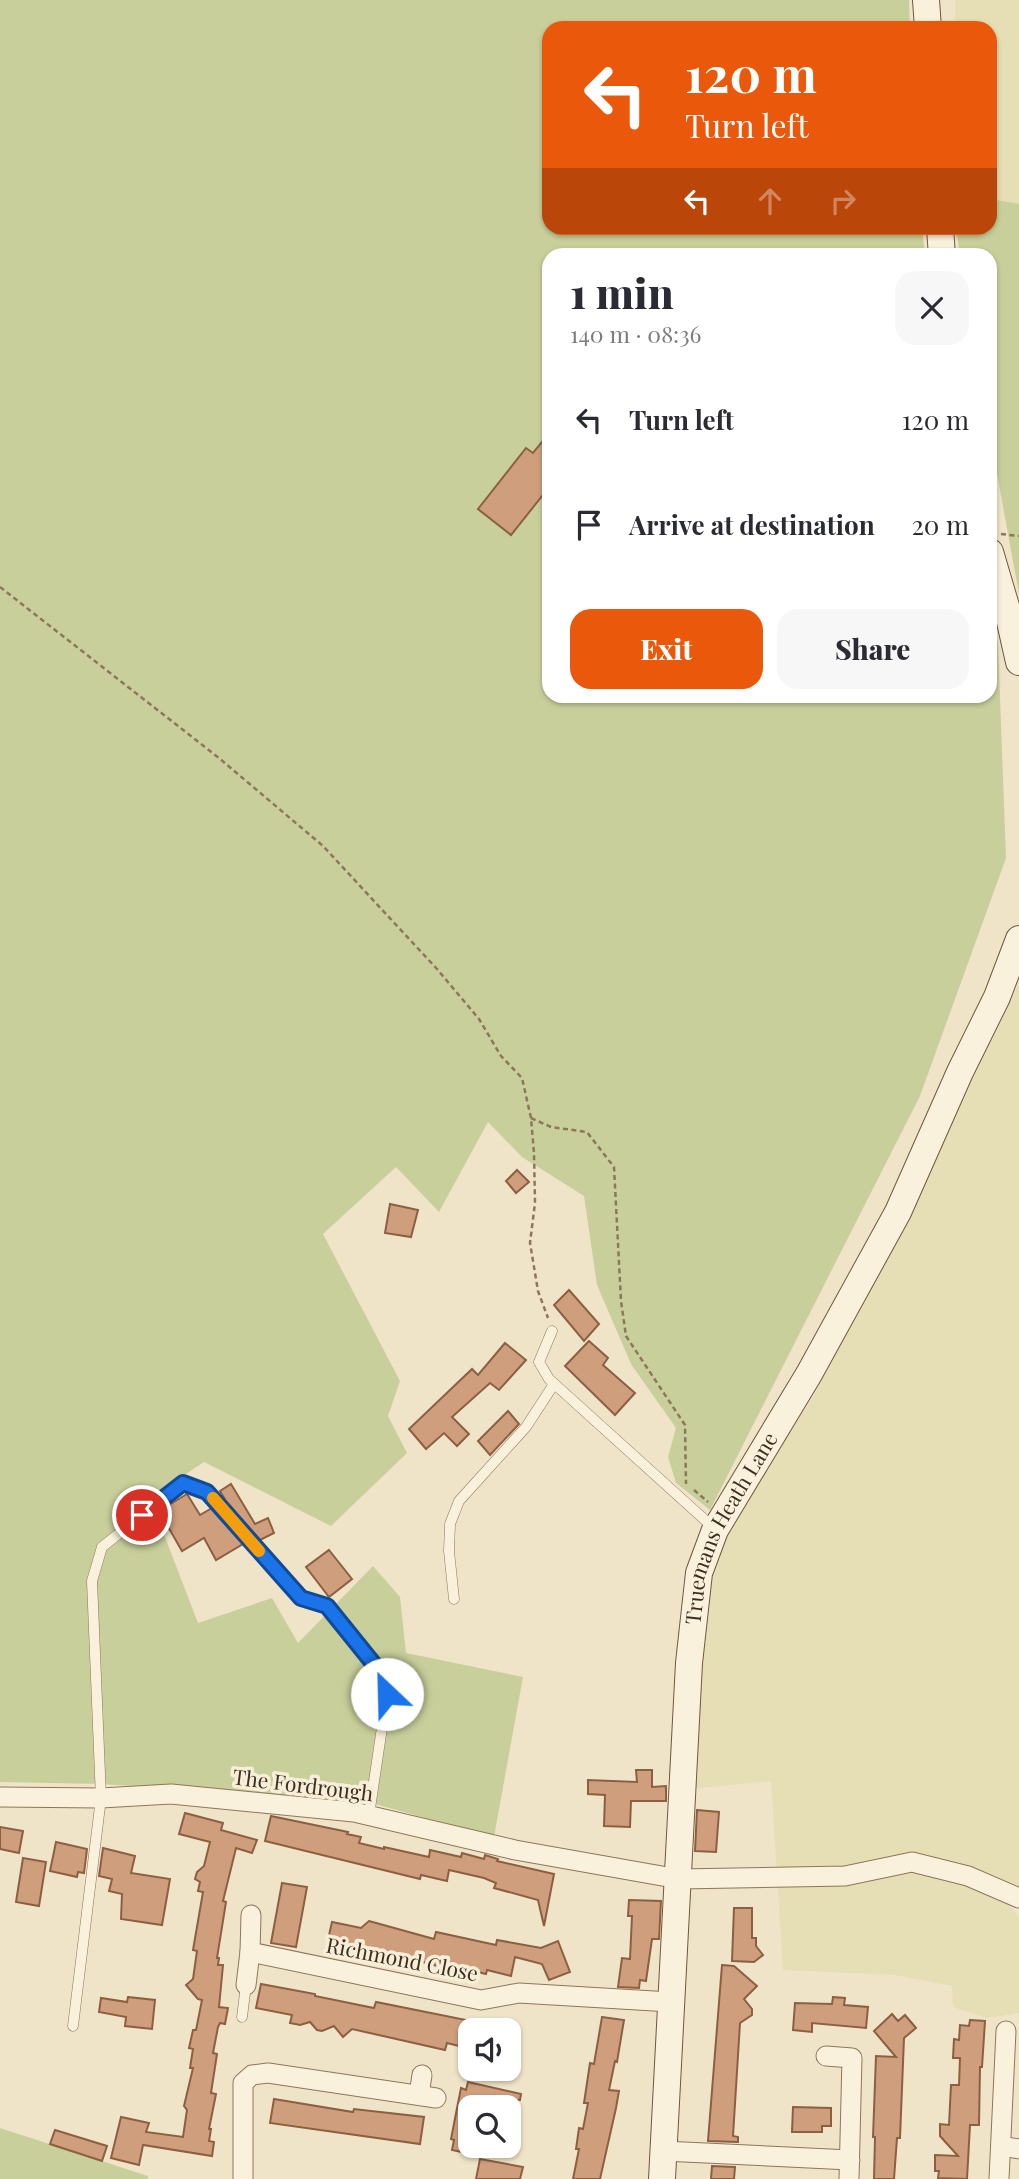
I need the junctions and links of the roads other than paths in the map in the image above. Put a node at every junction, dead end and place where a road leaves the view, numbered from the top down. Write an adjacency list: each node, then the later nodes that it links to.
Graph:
1 (926, 0): 2 (street)
2 (928, 21)
3 (997, 553): 4 (street)
4 (1019, 662)
5 (1019, 939): 8 (street, Truemans Heath Lane)
6 (552, 1331): 7 (lane)
7 (554, 1384): 8 (lane); 9 (lane)
8 (713, 1517): 13 (street, Truemans Heath Lane)
9 (454, 1599)
10 (0, 1797): 11 (street, The Fordrough)
11 (101, 1798): 12 (street, The Fordrough); 12 (lane); 20 (lane)
12 (369, 1815): 13 (street, The Fordrough)
13 (679, 1879): 14 (street, The Fordrough); 18 (street, Truemans Heath Lane)
14 (1019, 1898)
15 (251, 1914): 16 (street)
16 (250, 1952): 17 (street); 18 (street, Richmond Close)
17 (247, 1985): 19 (lane)
18 (671, 2002): 25 (street, Truemans Heath Lane)
19 (242, 2017)
20 (72, 2026)
21 (1006, 2031): 24 (street)
22 (826, 2056): 26 (street)
23 (422, 2075): 27 (street)
24 (1010, 2148): 29 (street)
25 (663, 2151): 26 (street); 28 (street, Truemans Heath Lane)
26 (850, 2169)
27 (243, 2179)
28 (662, 2179)
29 (999, 2179)

